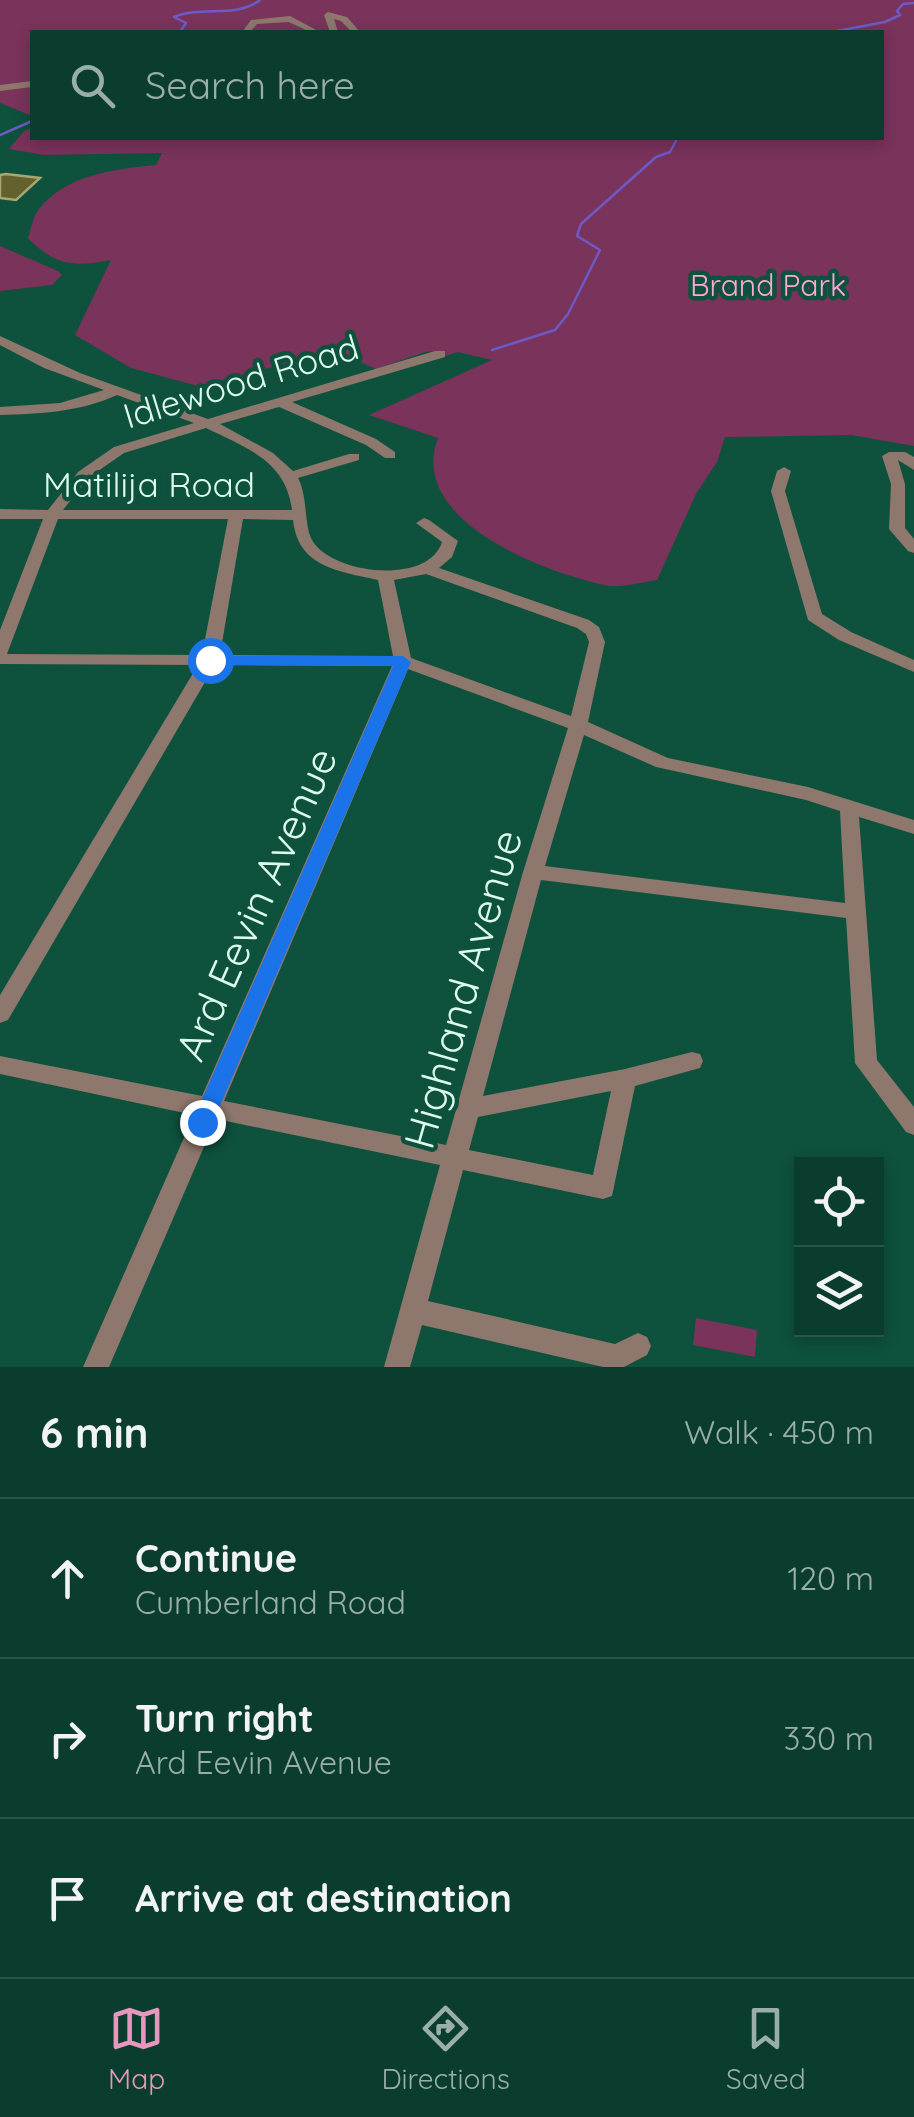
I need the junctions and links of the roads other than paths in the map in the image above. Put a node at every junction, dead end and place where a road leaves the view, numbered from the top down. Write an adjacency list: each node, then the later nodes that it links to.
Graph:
1 (285, 18): 2 (street); 3 (street); 4 (street)
2 (248, 30)
3 (282, 30)
4 (312, 30)
5 (333, 30): 6 (street)
6 (354, 30)
7 (30, 84): 8 (street)
8 (0, 88)
9 (0, 340): 11 (street)
10 (440, 354): 12 (street, Idlewood Road)
11 (116, 390): 13 (street); 14 (street)
12 (282, 403): 14 (street, Idlewood Road); 15 (street)
13 (0, 410)
14 (205, 423): 19 (street); 21 (street, Idlewood Road)
15 (390, 455)
16 (354, 457): 19 (street)
17 (914, 466): 25 (street)
18 (784, 471): 31 (street)
19 (290, 476): 23 (street)
20 (0, 514): 21 (street, Matilija Road)
21 (52, 514): 22 (street, Matilija Road); 28 (street, Idlewood Road)
22 (236, 515): 23 (street, Matilija Road); 29 (street)
23 (298, 515): 27 (street)
24 (424, 523): 26 (street)
25 (914, 548)
26 (427, 569): 27 (street); 32 (street, Highland Avenue)
27 (385, 576): 30 (street)
28 (0, 656): 29 (street)
29 (210, 660): 30 (street); 37 (street)
30 (403, 662): 32 (street); 42 (street, Ard Eevin Avenue)
31 (914, 667)
32 (578, 725): 33 (street); 35 (street, Highland Avenue)
33 (849, 806): 34 (street); 36 (street)
34 (914, 826)
35 (533, 872): 36 (street); 41 (street, Highland Avenue)
36 (856, 912): 43 (street)
37 (0, 1014)
38 (692, 1061): 40 (street)
39 (0, 1065): 42 (street)
40 (626, 1079): 41 (street); 44 (street)
41 (470, 1108): 44 (street, Highland Avenue)
42 (208, 1109): 44 (street); 47 (street, Ard Eevin Avenue)
43 (914, 1125)
44 (454, 1156): 45 (street, Highland Avenue)
45 (412, 1310): 46 (street); 48 (street, Highland Avenue)
46 (638, 1346)
47 (96, 1367)
48 (397, 1367)

